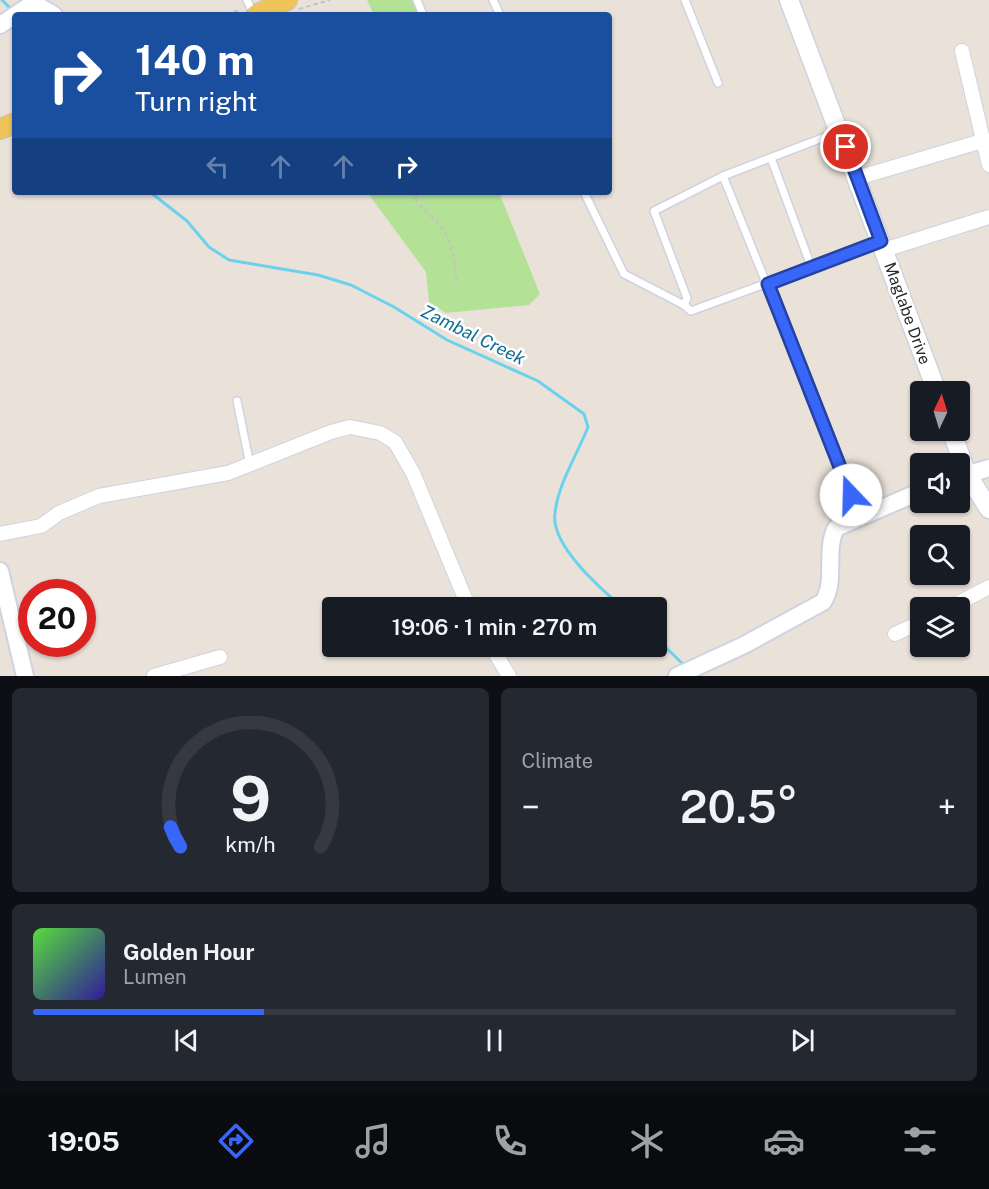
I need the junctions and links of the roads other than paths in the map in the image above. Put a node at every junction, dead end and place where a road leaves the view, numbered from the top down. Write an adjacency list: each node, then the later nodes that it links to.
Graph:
1 (685, 0): 8 (lane)
2 (789, 0): 9 (main road, Maglabe Drive)
3 (289, 6): 6 (main road)
4 (21, 12): 5 (street)
5 (49, 12)
6 (266, 12)
7 (962, 51): 10 (street)
8 (718, 83)
9 (840, 131): 11 (lane); 14 (main road, Maglabe Drive)
10 (982, 141): 12 (street); 14 (street)
11 (771, 158): 13 (lane); 18 (lane)
12 (989, 165)
13 (723, 177): 19 (lane); 20 (lane)
14 (857, 178): 17 (main road, Maglabe Drive)
15 (585, 195): 20 (lane)
16 (989, 217): 17 (street)
17 (882, 246): 18 (lane); 21 (main road, Maglabe Drive)
18 (811, 266): 19 (lane)
19 (768, 284): 20 (lane); 29 (lane)
20 (684, 305)
21 (933, 381)
22 (237, 400): 23 (lane)
23 (250, 465): 30 (street); 33 (street)
24 (989, 468): 25 (street)
25 (970, 473)
26 (970, 483): 28 (main road)
27 (910, 496): 29 (street)
28 (989, 509)
29 (860, 516): 44 (street)
30 (0, 534)
31 (0, 572): 36 (street)
32 (989, 587): 34 (street)
33 (464, 597)
34 (970, 597)
35 (18, 618): 36 (lane)
36 (11, 620): 41 (street)
37 (910, 627): 38 (street)
38 (896, 634)
39 (220, 657): 42 (street)
40 (498, 657): 43 (street)
41 (25, 676)
42 (154, 676)
43 (509, 676)
44 (677, 676)

